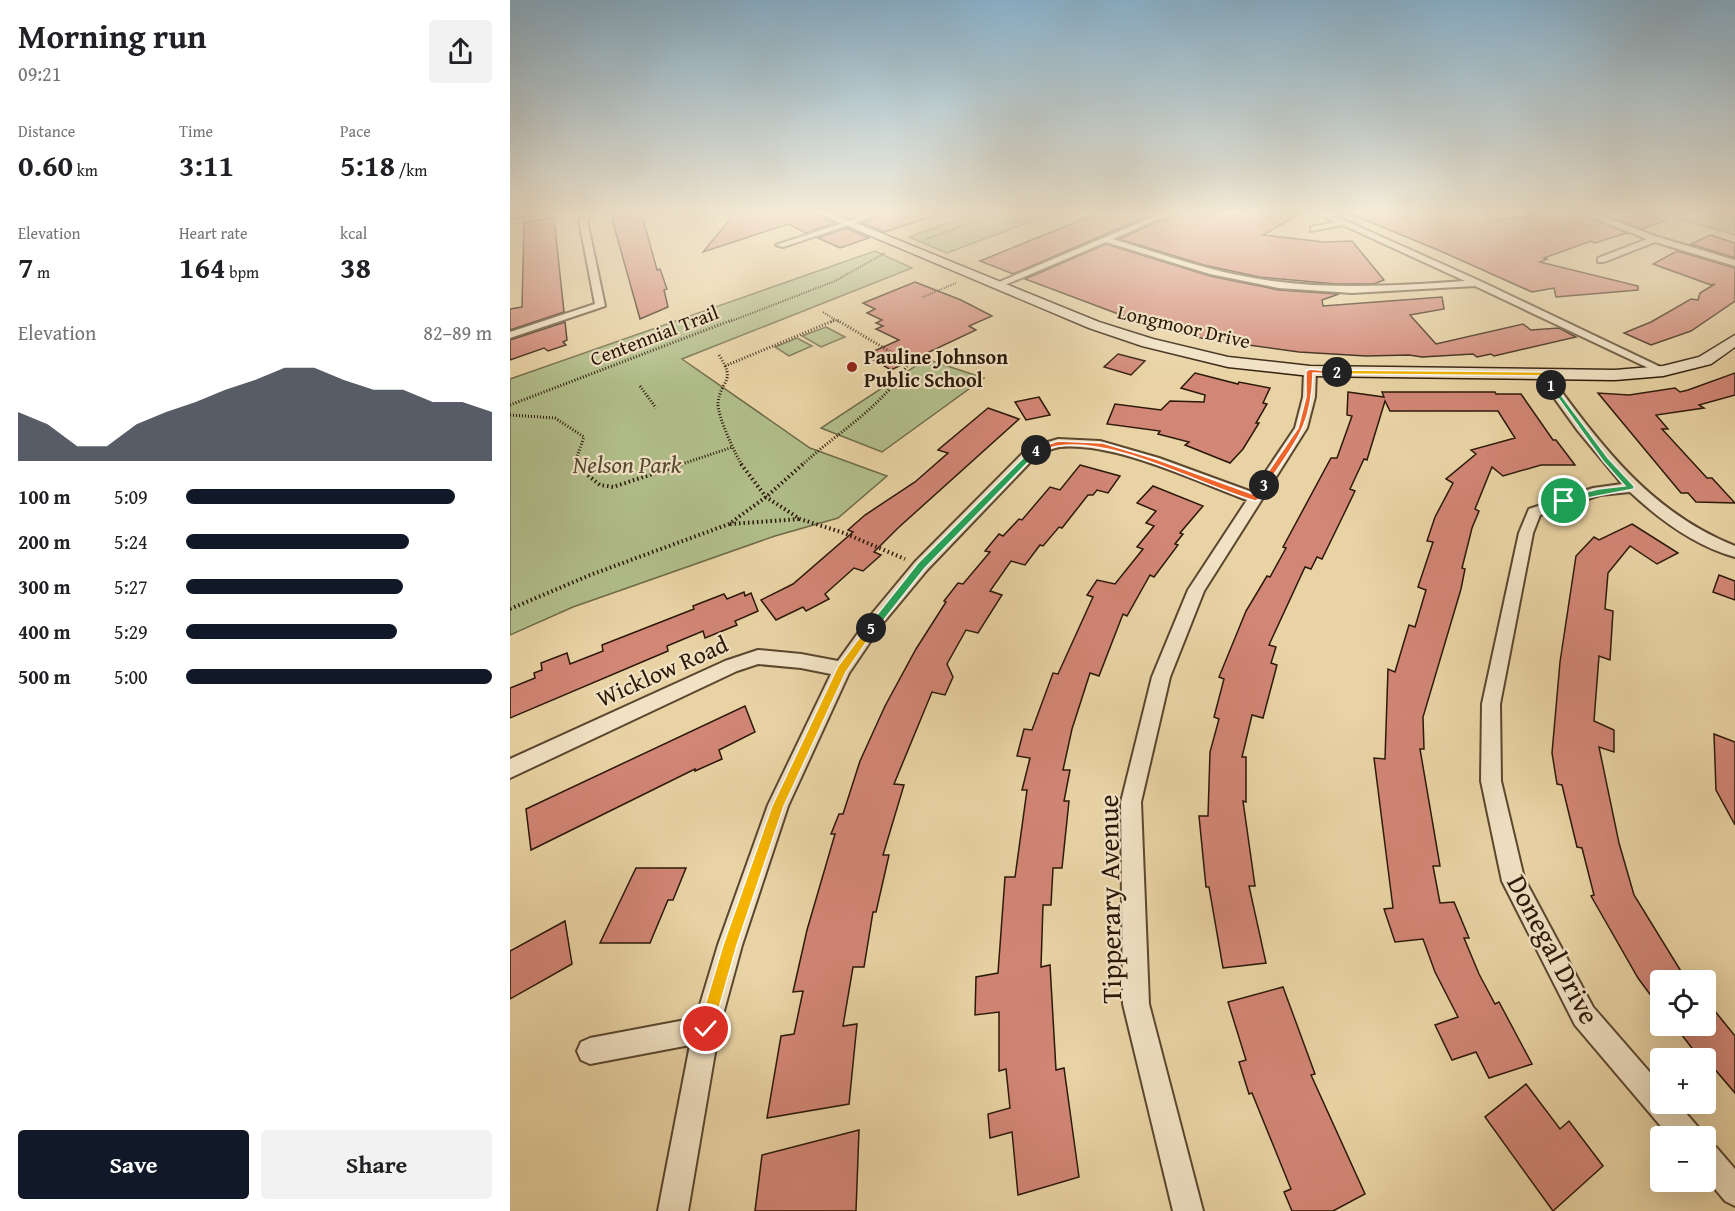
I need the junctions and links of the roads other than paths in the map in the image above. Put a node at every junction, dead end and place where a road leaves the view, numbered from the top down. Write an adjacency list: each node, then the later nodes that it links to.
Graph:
1 (592, 268): 8 (street)
2 (956, 268): 7 (street, Longmoor Drive)
3 (1040, 268): 7 (street)
4 (1197, 268): 6 (street)
5 (1442, 268): 6 (street)
6 (1477, 283): 11 (street)
7 (997, 285): 10 (street, Longmoor Drive)
8 (510, 334)
9 (1735, 340): 11 (street, Longmoor Drive)
10 (1310, 371): 12 (street, Longmoor Drive); 14 (street, Tipperary Avenue)
11 (1663, 372): 12 (street, Longmoor Drive)
12 (1543, 374): 13 (street)
13 (1631, 487): 15 (street); 20 (street, Donegal Drive)
14 (1255, 498): 16 (street); 24 (street, Tipperary Avenue)
15 (1735, 552)
16 (842, 669): 17 (street, Wicklow Road); 18 (street)
17 (510, 769)
18 (706, 1029): 19 (street); 23 (street)
19 (590, 1052)
20 (1679, 1126)
21 (1716, 1169): 22 (street)
22 (1735, 1191)
23 (673, 1211)
24 (1188, 1211)

